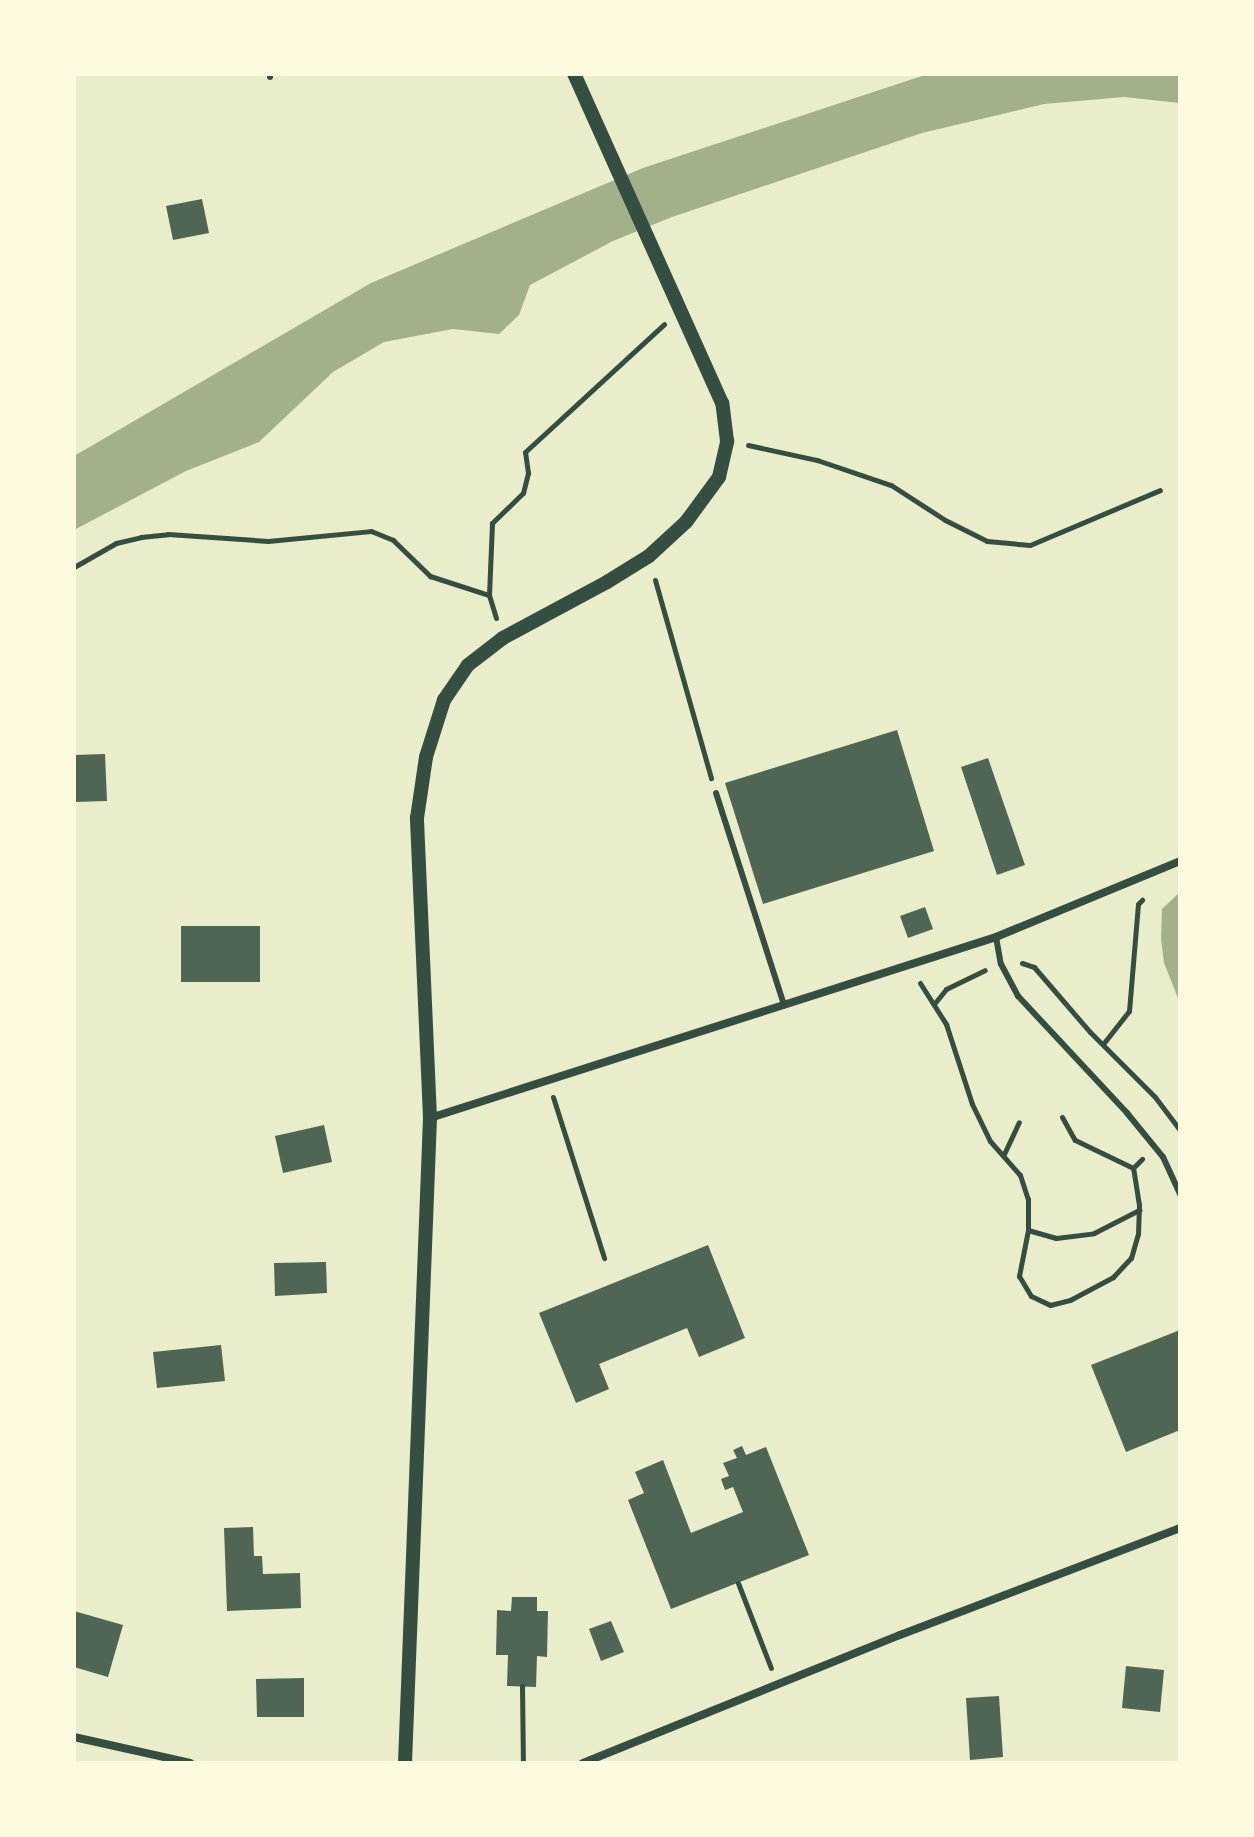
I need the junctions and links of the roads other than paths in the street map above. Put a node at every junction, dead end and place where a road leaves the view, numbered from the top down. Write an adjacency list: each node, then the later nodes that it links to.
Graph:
1 (574, 74): 6 (street)
2 (716, 793): 5 (lane)
3 (1175, 863): 4 (street)
4 (996, 937): 5 (street); 7 (lane)
5 (784, 1005): 6 (street)
6 (430, 1118): 11 (street)
7 (1180, 1194)
8 (1180, 1528): 12 (street)
9 (74, 1737): 10 (street)
10 (190, 1763)
11 (405, 1763)
12 (583, 1763)

